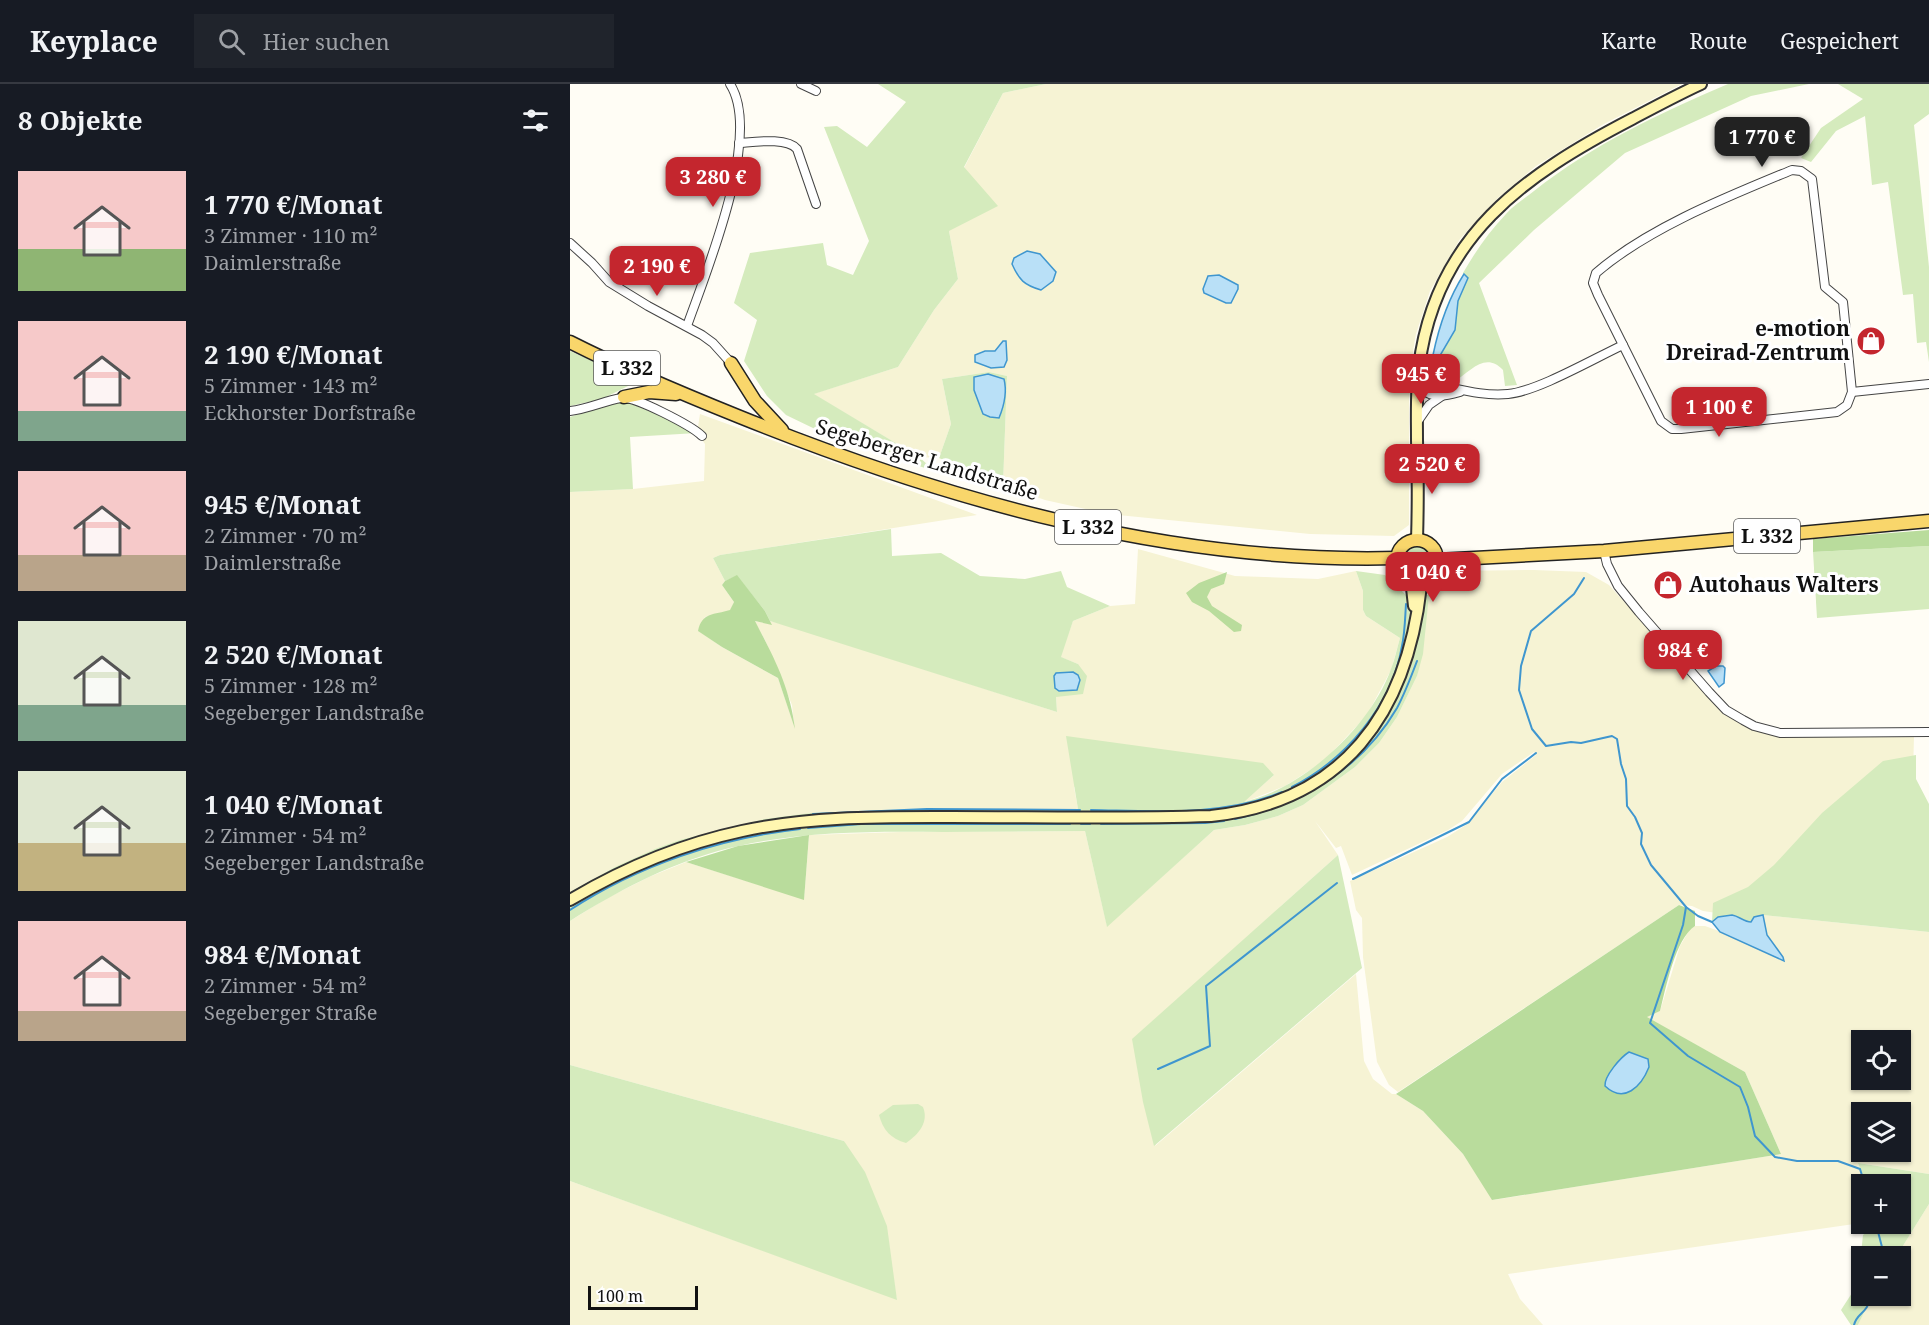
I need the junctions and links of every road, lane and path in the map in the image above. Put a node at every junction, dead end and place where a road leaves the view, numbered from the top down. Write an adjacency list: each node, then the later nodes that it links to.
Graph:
1 (730, 84): 5 (street)
2 (801, 84): 4 (street)
3 (1701, 84): 12 (main road)
4 (816, 91)
5 (738, 143): 6 (street); 8 (street)
6 (816, 204)
7 (570, 243): 8 (street)
8 (687, 326): 11 (street)
9 (570, 342): 16 (main road, Segeberger Landstraße / L 332)
10 (1623, 345): 14 (street); 15 (street); 15 (street)
11 (731, 363): 22 (main road)
12 (1418, 382): 14 (street); 17 (street); 20 (main road)
13 (1929, 384): 15 (street)
14 (1461, 392): 17 (street)
15 (1852, 392)
16 (685, 394): 18 (main road); 22 (main road, Segeberger Landstraße / L 332)
17 (1442, 396): 20 (street)
18 (624, 397): 19 (street); 21 (street)
19 (570, 411)
20 (1417, 423): 24 (main road)
21 (702, 436)
22 (789, 437): 26 (main road, Segeberger Landstraße / L 332)
23 (1929, 520): 25 (main road, L 332)
24 (1418, 540): 26 (main road); 27 (main road)
25 (1604, 551): 27 (main road, L 332); 31 (street)
26 (1397, 558): 28 (main road)
27 (1437, 560): 29 (main road)
28 (1408, 577): 29 (main road); 30 (main road)
29 (1425, 578): 30 (main road)
30 (1415, 618): 32 (main road)
31 (1929, 732)
32 (570, 900)

